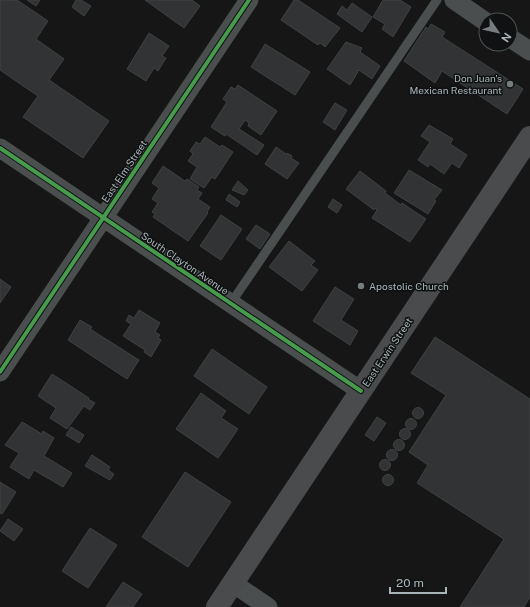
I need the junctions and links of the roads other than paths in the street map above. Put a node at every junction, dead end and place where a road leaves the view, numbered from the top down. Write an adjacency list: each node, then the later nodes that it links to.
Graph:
1 (249, 0): 9 (street, East Elm Street)
2 (437, 0): 10 (lane)
3 (454, 0): 4 (street)
4 (478, 16)
5 (518, 43): 6 (street)
6 (530, 51)
7 (530, 137): 12 (main road, East Erwin Street)
8 (0, 148): 9 (street, South Clayton Avenue)
9 (103, 217): 10 (street, South Clayton Avenue); 11 (street, East Elm Street)
10 (231, 303): 12 (street, South Clayton Avenue)
11 (0, 372)
12 (361, 391): 13 (main road, East Erwin Street)
13 (234, 584): 14 (main road, East Erwin Street); 15 (street)
14 (218, 607)
15 (268, 607)

